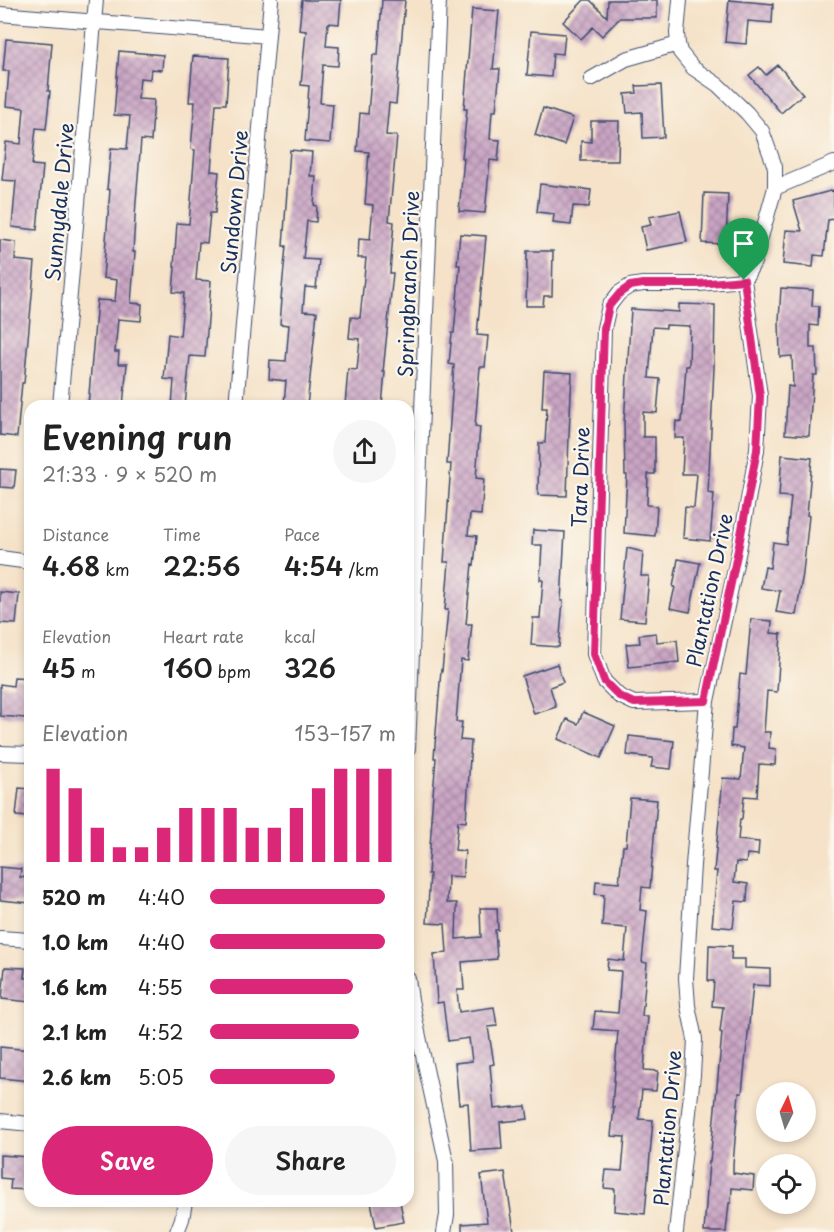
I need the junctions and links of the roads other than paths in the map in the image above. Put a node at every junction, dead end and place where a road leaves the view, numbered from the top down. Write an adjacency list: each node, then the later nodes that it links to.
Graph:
1 (96, 0): 6 (street, Sunnydale Drive)
2 (271, 0): 7 (street, Sundown Drive)
3 (439, 0): 17 (street, Springbranch Drive)
4 (680, 0): 8 (street)
5 (0, 14): 6 (street)
6 (94, 21): 7 (street); 13 (street, Sunnydale Drive)
7 (268, 36): 14 (street, Sundown Drive)
8 (678, 44): 9 (street); 11 (street)
9 (591, 79)
10 (834, 163): 11 (street)
11 (775, 188): 12 (street)
12 (744, 280): 18 (street, Plantation Drive); 18 (street, Tara Drive)
13 (61, 400)
14 (237, 400)
15 (0, 558): 16 (street)
16 (24, 560)
17 (414, 604)
18 (706, 701): 29 (street, Plantation Drive)
19 (0, 753): 20 (street)
20 (24, 754)
21 (0, 938): 22 (street)
22 (24, 940)
23 (414, 1014): 28 (street)
24 (0, 1121): 25 (street)
25 (24, 1123)
26 (184, 1207): 27 (street)
27 (177, 1232)
28 (444, 1232)
29 (676, 1232)

